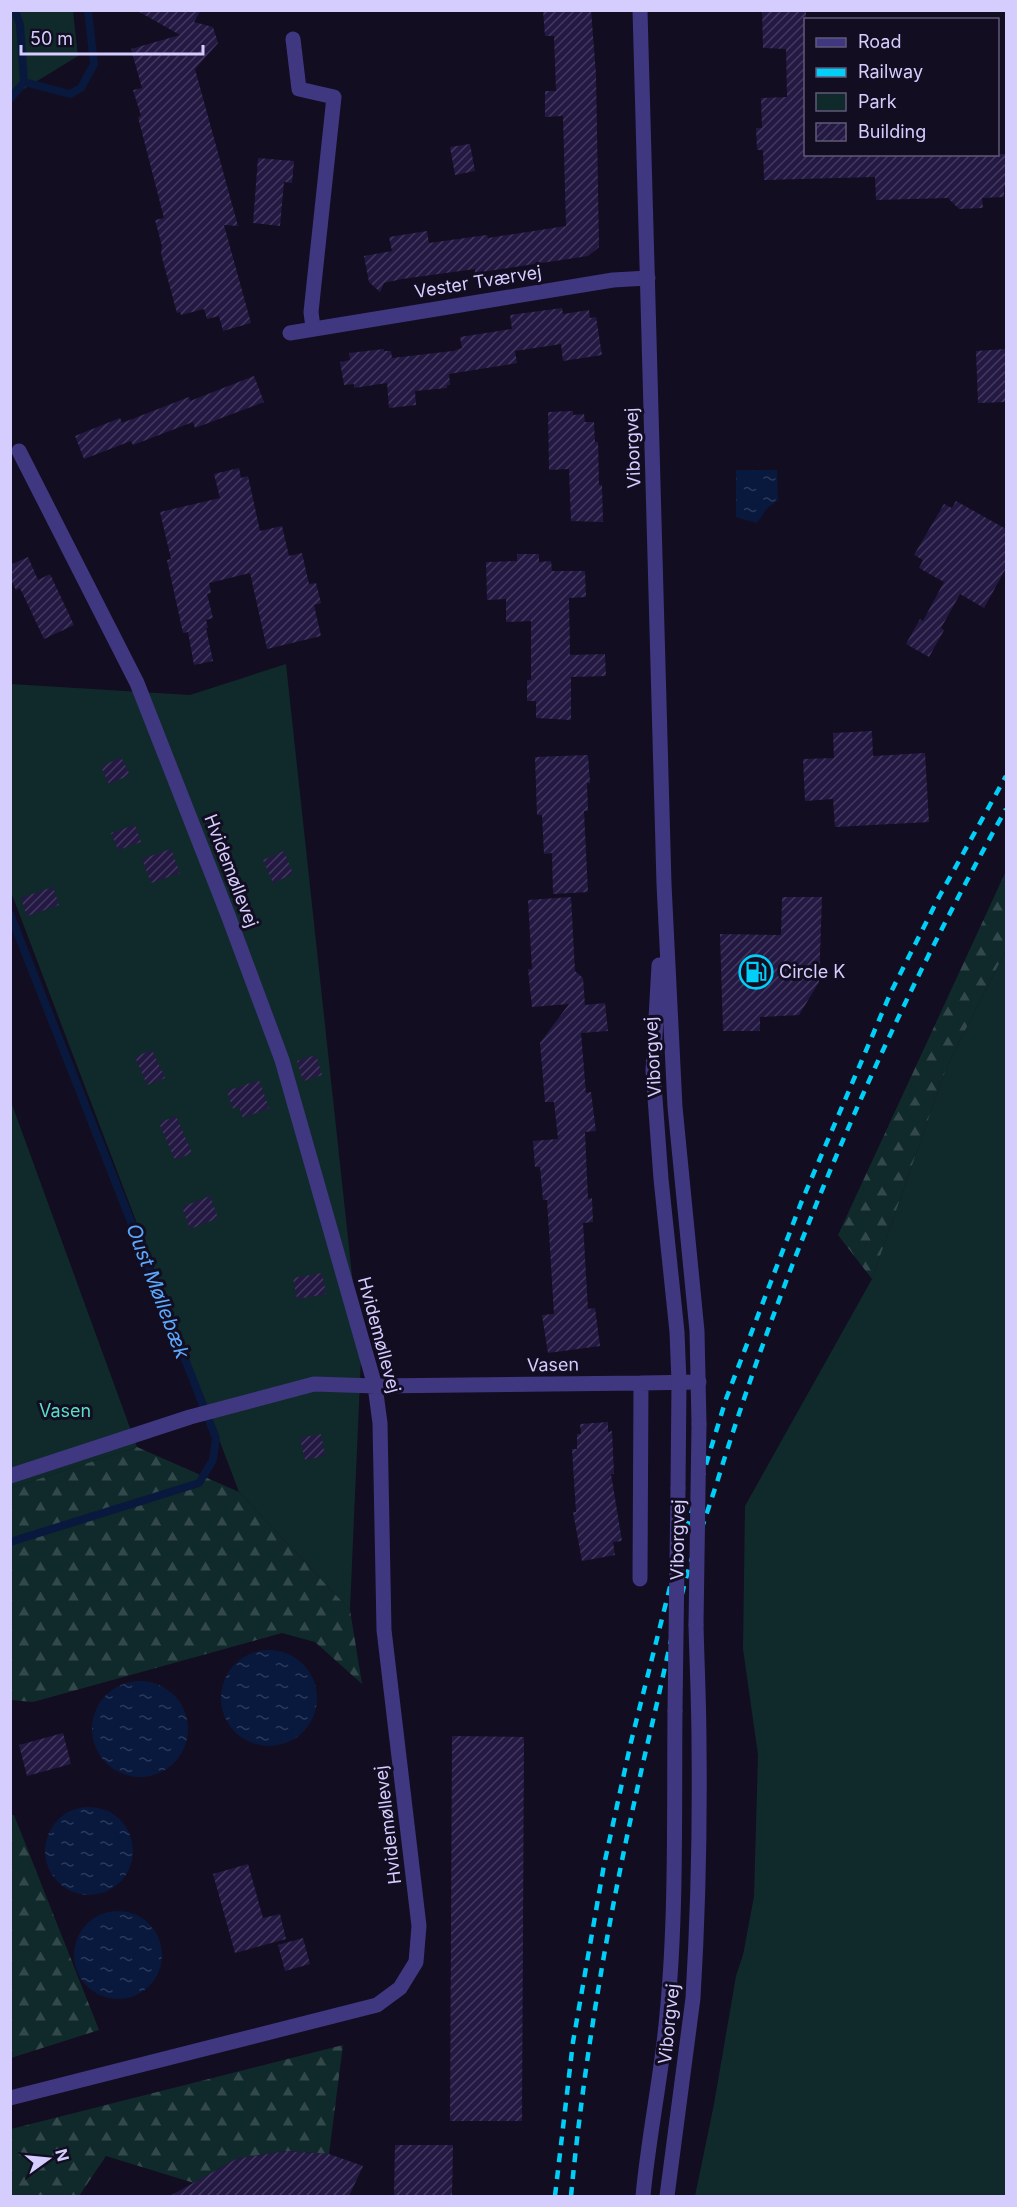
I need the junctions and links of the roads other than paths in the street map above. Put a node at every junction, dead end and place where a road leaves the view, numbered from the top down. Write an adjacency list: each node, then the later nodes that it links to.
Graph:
1 (640, 10): 3 (street, Viborgvej)
2 (293, 39): 4 (street)
3 (648, 278): 4 (street, Vester Tværvej); 7 (street, Viborgvej)
4 (314, 328): 5 (street, Vester Tværvej)
5 (290, 333)
6 (19, 451): 11 (street, Hvidemøllevej)
7 (664, 884): 8 (street, Viborgvej); 9 (street, Viborgvej)
8 (680, 1382): 9 (street, Vasen); 10 (street, Vasen); 15 (street, Viborgvej, bridge)
9 (699, 1382): 16 (street, Viborgvej, bridge)
10 (641, 1383): 11 (street, Vasen); 13 (street)
11 (375, 1386): 12 (street, Vasen); 14 (street, Hvidemøllevej)
12 (10, 1476)
13 (640, 1579)
14 (10, 2098)
15 (643, 2196)
16 (667, 2196)

